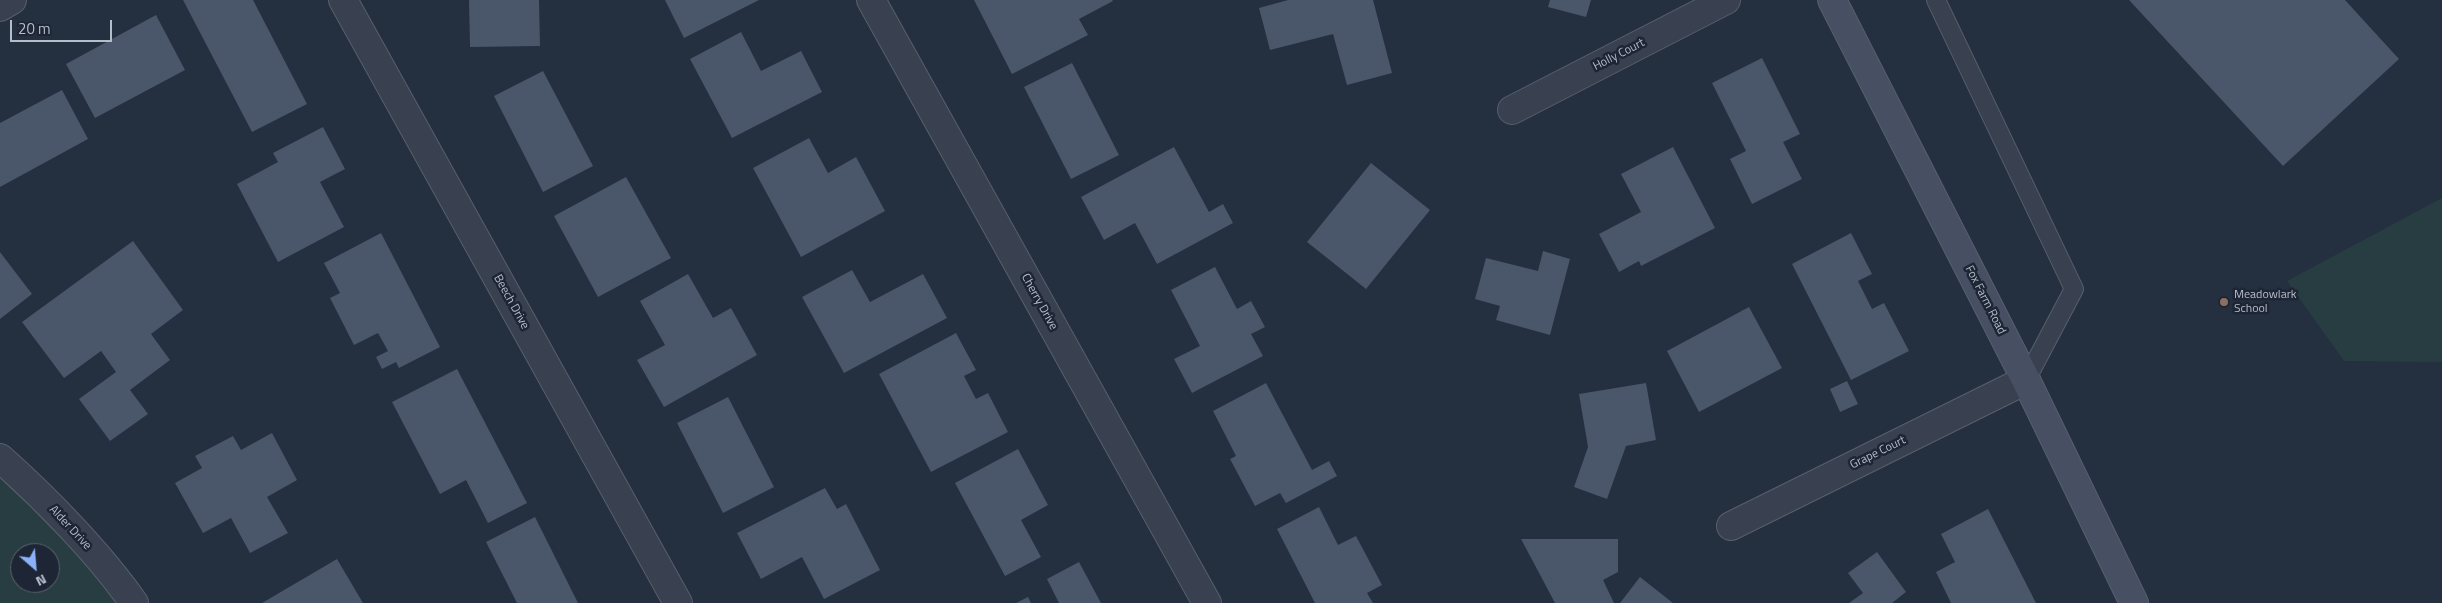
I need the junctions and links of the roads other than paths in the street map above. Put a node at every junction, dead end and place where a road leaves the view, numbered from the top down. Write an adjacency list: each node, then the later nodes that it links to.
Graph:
1 (12, 0): 7 (street)
2 (343, 0): 13 (street, Beech Drive)
3 (870, 0): 14 (street, Cherry Drive)
4 (1726, 0): 8 (street, Holly Court)
5 (1832, 0): 9 (street, Fox Farm Road)
6 (1936, 0): 9 (lane)
7 (0, 7)
8 (1512, 110)
9 (2026, 380): 11 (street, Grape Court); 15 (street, Fox Farm Road)
10 (0, 458): 12 (street, Alder Drive)
11 (1731, 526)
12 (134, 603)
13 (678, 603)
14 (1207, 603)
15 (2134, 603)

